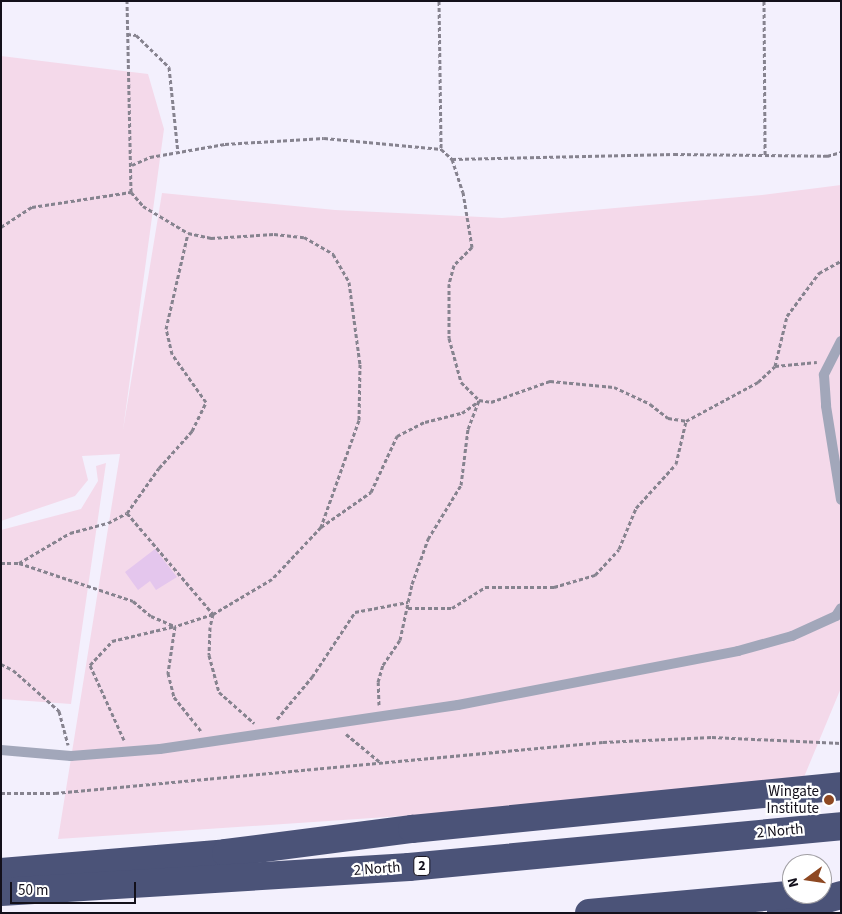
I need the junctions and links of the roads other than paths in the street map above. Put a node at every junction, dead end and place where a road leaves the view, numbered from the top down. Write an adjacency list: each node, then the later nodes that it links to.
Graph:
1 (841, 341): 2 (lane)
2 (841, 500)
3 (841, 608): 4 (lane)
4 (1, 750)
5 (841, 786): 7 (highway)
6 (841, 826): 8 (highway, 2 North / 2)
7 (1, 872)
8 (1, 892)
9 (782, 896): 11 (highway)
10 (841, 896): 12 (highway)
11 (589, 913)
12 (780, 913)

